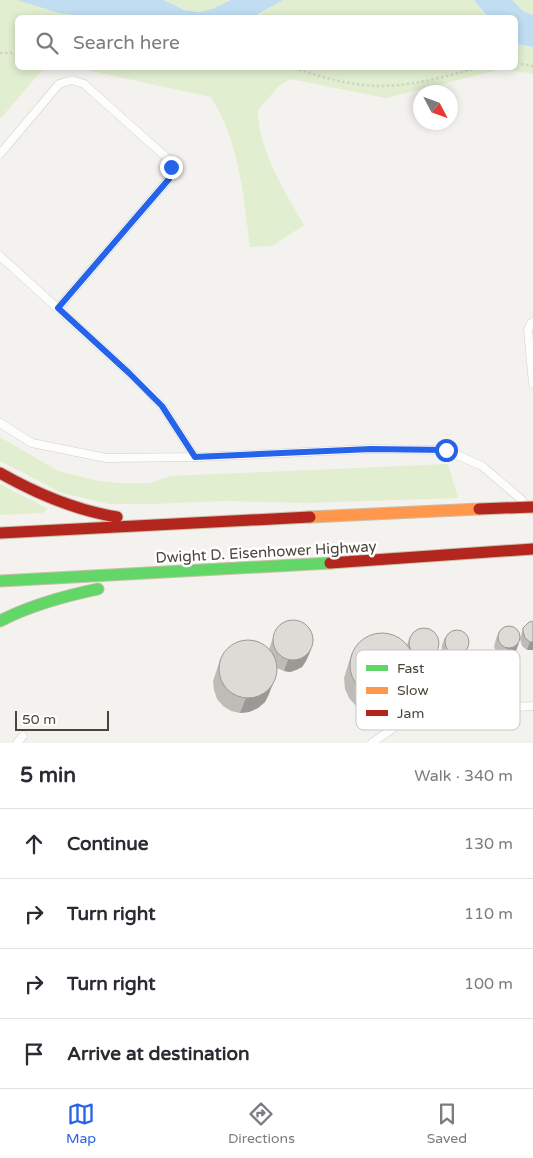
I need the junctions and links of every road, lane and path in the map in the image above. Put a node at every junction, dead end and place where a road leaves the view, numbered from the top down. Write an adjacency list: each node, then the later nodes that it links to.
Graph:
1 (0, 53): 2 (path)
2 (15, 53)
3 (518, 63): 4 (path)
4 (533, 66)
5 (301, 70): 6 (path)
6 (470, 70)
7 (0, 154): 9 (lane)
8 (0, 256): 9 (lane)
9 (58, 308): 13 (lane)
10 (533, 322): 11 (lane)
11 (533, 383)
12 (0, 423): 13 (lane)
13 (195, 457): 15 (lane)
14 (0, 473): 16 (highway)
15 (533, 508): 16 (highway, bridge)
16 (183, 525): 17 (highway)
17 (0, 533)
18 (528, 549): 19 (highway, Dwight D. Eisenhower Highway)
19 (190, 571): 20 (highway, Dwight D. Eisenhower Highway); 21 (highway)
20 (0, 581)
21 (0, 621)
22 (533, 706): 23 (lane)
23 (520, 707)
24 (390, 730): 27 (lane)
25 (23, 736): 26 (lane)
26 (17, 743)
27 (372, 743)

